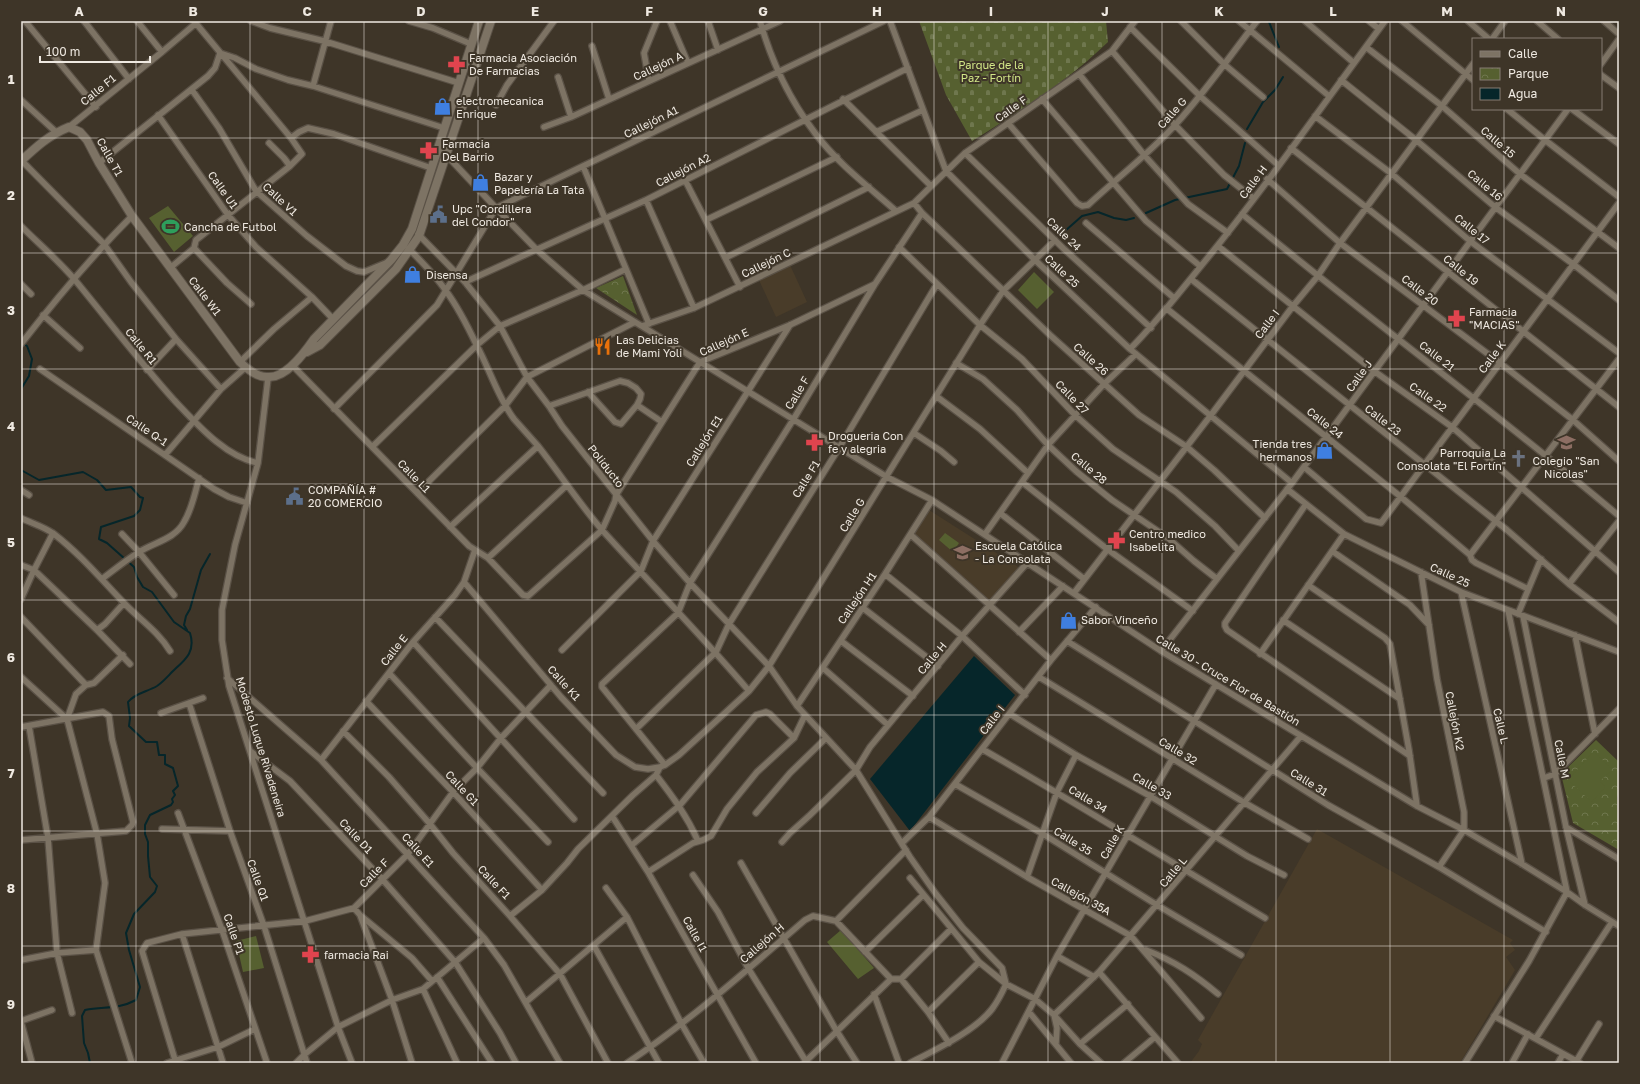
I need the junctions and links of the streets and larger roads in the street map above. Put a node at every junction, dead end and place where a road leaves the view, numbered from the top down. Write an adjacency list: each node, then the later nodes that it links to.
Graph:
1 (25, 21): 78 (street)
2 (84, 21): 59 (street)
3 (137, 21): 45 (street)
4 (251, 21): 39 (street)
5 (331, 21): 39 (street)
6 (409, 21): 40 (street)
7 (491, 21): 47 (street)
8 (554, 21): 76 (street)
9 (657, 21): 62 (street)
10 (670, 21): 50 (street)
11 (708, 21): 43 (street)
12 (760, 21): 31 (street)
13 (780, 21): 31 (street, Callejón A)
14 (884, 21): 54 (street, Callejón A1)
15 (890, 21): 53 (street, Calle 25)
16 (1135, 21): 30 (street, Calle F)
17 (1181, 21): 51 (street)
18 (1239, 21): 33 (street)
19 (1257, 21): 33 (street, Calle G)
20 (1305, 21): 48 (street)
21 (1369, 21): 32 (street)
22 (1385, 21): 32 (street, Calle H)
23 (1402, 21): 56 (street)
24 (1468, 21): 35 (street)
25 (1505, 21): 36 (street)
26 (1537, 21): 37 (street)
27 (1604, 21): 34 (street)
28 (194, 22): 45 (street, Calle F1); 46 (street)
29 (479, 22): 40 (street); 47 (street)
30 (1130, 27): 44 (street, Calle F); 68 (street)
31 (762, 29): 43 (street, Callejón A); 54 (street)
32 (1379, 29): 42 (street, Calle H)
33 (1249, 31): 51 (street, Calle G); 69 (street)
34 (1619, 34)
35 (1490, 38)
36 (1492, 38)
37 (1557, 38)
38 (1619, 39): 49 (street)
39 (324, 40): 63 (street); 64 (street)
40 (471, 44): 63 (street)
41 (592, 46): 74 (street)
42 (1366, 47): 48 (street, Calle H); 77 (street, Calle 15)
43 (718, 50): 50 (street, Callejón A)
44 (1112, 51): 55 (street, Calle F); 88 (street)
45 (162, 52): 59 (street, Calle F1)
46 (220, 53): 64 (street); 66 (street); 94 (street)
47 (480, 56): 75 (street)
48 (1354, 63): 61 (street, Calle H)
49 (1602, 63)
50 (688, 64): 62 (street, Callejón A)
51 (1224, 64): 68 (street, Calle G); 70 (street)
52 (1472, 65): 56 (street, Calle I)
53 (908, 68): 71 (street, Callejón A2); 79 (street, Calle 25)
54 (778, 72): 86 (street); 109 (street, Callejón A1)
55 (1078, 74): 72 (street, Calle F); 103 (street)
56 (1466, 74): 60 (street); 77 (street, Calle I)
57 (1602, 75): 65 (street)
58 (558, 78): 85 (street)
59 (129, 79): 78 (street, Calle F1)
60 (1472, 79)
61 (1341, 80): 69 (street, Calle H); 95 (street, Calle 16)
62 (649, 81): 74 (street, Callejón A)
63 (459, 83): 67 (street)
64 (313, 86): 91 (street)
65 (1619, 88)
66 (192, 90): 83 (street); 119 (street, Calle V1)
67 (455, 96): 75 (street); 91 (street)
68 (1200, 96): 88 (street, Calle G); 107 (street)
69 (1329, 96): 84 (street, Calle H)
70 (1263, 97)
71 (844, 99): 86 (street, Callejón A2); 93 (street)
72 (1042, 99): 87 (street, Calle F); 116 (street)
73 (21, 100): 92 (street)
74 (609, 100): 85 (street, Callejón A)
75 (465, 102): 102 (street)
76 (496, 104)
77 (1442, 106): 95 (street, Calle I); 113 (street, Calle 15)
78 (96, 107): 89 (street, Calle F1)
79 (924, 110): 93 (street); 111 (street, Calle 25)
80 (1508, 110): 96 (street)
81 (1567, 110): 96 (street, Calle J)
82 (1573, 110): 98 (street)
83 (158, 116): 106 (street); 131 (street, Calle U1)
84 (1315, 116): 100 (street, Calle H); 112 (street, Calle 17)
85 (570, 117): 90 (street, Callejón A)
86 (805, 120): 104 (street); 115 (street, Callejón A2)
87 (1008, 123): 101 (street, Calle F); 116 (street, Calle G)
88 (1175, 125): 103 (street, Calle G); 121 (street)
89 (69, 127): 92 (street); 106 (street, Calle T1)
90 (544, 127)
91 (444, 128): 99 (street)
92 (56, 132): 105 (street)
93 (876, 132): 117 (street)
94 (291, 138): 108 (street); 110 (street)
95 (1416, 140): 112 (street, Calle I); 126 (street, Calle 16)
96 (1545, 140): 113 (street, Calle J); 120 (street)
97 (269, 143): 108 (street)
98 (1619, 144)
99 (438, 146): 102 (street, Calle 30 - Cruce Flor de Bastión); 110 (street)
100 (1292, 148): 107 (street, Calle H); 125 (street, Calle 19)
101 (965, 153): 111 (street, Calle F); 141 (street, Calle 24)
102 (447, 155): 127 (street, Calle 30 - Cruce Flor de Bastión); 140 (street)
103 (1145, 156): 116 (street, Calle G); 139 (street)
104 (837, 158): 118 (street); 134 (street)
105 (21, 161): 144 (street)
106 (99, 163): 132 (street, Calle T1)
107 (1278, 165): 114 (street, Calle H)
108 (290, 166): 119 (street)
109 (583, 166): 127 (street, Callejón A1); 133 (street)
110 (431, 168): 137 (street)
111 (946, 171): 117 (street, Calle F); 153 (street, Calle 25)
112 (1392, 174): 125 (street, Calle I); 142 (street, Calle 17)
113 (1520, 174): 126 (street, Calle J); 138 (street, Calle 15)
114 (1267, 179): 121 (street, Calle H); 143 (street, Calle 20)
115 (685, 180): 122 (street, Callejón A2); 134 (street)
116 (1113, 182): 155 (street)
117 (931, 186): 124 (street, Calle F)
118 (869, 187): 128 (street); 151 (street)
119 (256, 191): 131 (street); 152 (street, Calle V1)
120 (1619, 196)
121 (1253, 198): 130 (street, Calle H)
122 (646, 200): 133 (street, Callejón A2); 179 (street)
123 (1619, 202): 138 (street, Calle K)
124 (914, 203): 128 (street, Calle F); 129 (street, Calle 26)
125 (1367, 207): 143 (street, Calle I); 158 (street, Calle 19)
126 (1495, 207): 142 (street, Calle J); 154 (street, Calle 16)
127 (496, 208): 150 (street, Calle 30 - Cruce Flor de Bastión); 159 (street)
128 (896, 211): 167 (street, Callejón C)
129 (922, 213): 146 (street, Calle F); 169 (street, Calle 26)
130 (1242, 214): 139 (street, Calle H); 160 (street, Calle 21)
131 (228, 215): 147 (street); 172 (street, Calle U1)
132 (132, 216): 144 (street); 156 (street, Calle W1)
133 (605, 219): 150 (street, Callejón A2); 157 (street)
134 (706, 220): 151 (street)
135 (1086, 223): 173 (street)
136 (21, 226): 161 (street, Calle R1)
137 (412, 229): 140 (street, Poliducto); 152 (street)
138 (1597, 232): 148 (street, Calle 15); 154 (street, Calle K)
139 (1228, 233): 145 (street, Calle H)
140 (419, 236): 149 (street); 159 (street, Poliducto)
141 (1054, 240): 153 (street, Calle G); 189 (street, Calle 24)
142 (1470, 241): 158 (street, Calle J); 174 (street, Calle 17)
143 (1340, 243): 160 (street, Calle I); 177 (street, Calle 20)
144 (104, 244): 161 (street); 191 (street)
145 (1218, 246): 155 (street, Calle H); 178 (street, Calle 22)
146 (899, 247): 165 (street, Calle F); 166 (street, Calle 27)
147 (194, 248): 156 (street); 176 (street)
148 (1619, 248)
149 (410, 250): 170 (street); 199 (street)
150 (538, 250): 163 (street, Callejón A2); 168 (street, Calle 30 - Cruce Flor de Bastión)
151 (725, 258): 167 (street)
152 (391, 260): 182 (street)
153 (1035, 260): 169 (street, Calle G); 197 (street, Calle 25)
154 (1573, 264): 174 (street, Calle K); 175 (street, Calle 16)
155 (1200, 266): 162 (street, Calle H)
156 (170, 268): 205 (street, Calle W1)
157 (626, 269): 168 (street); 184 (street)
158 (1448, 272): 177 (street, Calle J); 190 (street, Calle 19)
159 (457, 274): 163 (street, Poliducto); 170 (street)
160 (1318, 276): 178 (street, Calle I); 192 (street, Calle 21)
161 (74, 279): 181 (street); 208 (street, Calle R1)
162 (1191, 279): 173 (street, Calle H); 193 (street, Calle 23)
163 (465, 282): 187 (street, Poliducto)
164 (21, 284): 171 (street)
165 (875, 284): 185 (street, Callejón E); 229 (street, Calle F)
166 (937, 284): 186 (street, Calle 27); 239 (street, Calle F1)
167 (740, 287): 179 (street, Callejón C)
168 (584, 290): 183 (street, Calle 30 - Cruce Flor de Bastión); 187 (street)
169 (1003, 290): 186 (street, Calle G); 213 (street, Calle 26)
170 (446, 291): 195 (street); 225 (street)
171 (31, 294)
172 (312, 297): 182 (street, Calle U1); 205 (street)
173 (1174, 298): 180 (street, Calle H)
174 (1548, 298): 190 (street, Calle K); 198 (street, Calle 17)
175 (1619, 300)
176 (251, 304)
177 (1423, 305): 192 (street, Calle J); 204 (street, Calle 20)
178 (1293, 306): 193 (street, Calle I); 210 (street, Calle 22)
179 (694, 308): 184 (street, Callejón C)
180 (1166, 308): 189 (street, Calle H); 209 (street, Calle 24)
181 (43, 316): 194 (street); 196 (street)
182 (333, 319): 199 (street)
183 (635, 322): 188 (street, Calle 30 - Cruce Flor de Bastión); 211 (street)
184 (649, 324): 188 (street, Callejón C)
185 (790, 325): 202 (street, Callejón E); 217 (street, Callejón E1)
186 (980, 325): 203 (street, Calle G); 226 (street, Calle 27)
187 (500, 326): 195 (street); 211 (street, Poliducto)
188 (642, 326): 202 (street, Calle 30 - Cruce Flor de Bastión)
189 (1150, 328): 197 (street, Calle H)
190 (1523, 332): 204 (street, Calle K); 215 (street, Calle 19)
191 (176, 339): 208 (street); 214 (street)
192 (1398, 339): 210 (street, Calle J); 219 (street, Calle 21)
193 (1267, 340): 209 (street, Calle I); 223 (street, Calle 23)
194 (21, 344)
195 (477, 345): 221 (street); 237 (street)
196 (80, 348)
197 (1130, 349): 200 (street, Calle 25)
198 (1619, 353)
199 (304, 354): 206 (street)
200 (1136, 354): 213 (street); 227 (street, Calle 25)
201 (1619, 359): 215 (street)
202 (700, 362): 217 (street, Calle 30 - Cruce Flor de Bastión); 231 (street, Callejón E)
203 (956, 363): 218 (street, Calle G); 235 (street, Calle 28)
204 (1500, 363): 219 (street, Calle K); 230 (street, Calle 20)
205 (243, 365): 212 (street, Calle W1); 214 (street)
206 (292, 365): 212 (street); 225 (street, Calle L1)
207 (40, 369): 240 (street, Calle Q-1)
208 (147, 370): 228 (street, Calle R1)
209 (1244, 371): 227 (street, Calle I); 234 (street, Calle 24)
210 (1374, 371): 223 (street, Calle J); 232 (street, Calle 22)
211 (527, 377): 221 (street); 222 (street, Poliducto)
212 (268, 378): 244 (street, Modesto Luque Rivadeneira)
213 (1104, 384): 226 (street); 238 (street, Calle 26)
214 (220, 389): 228 (street)
215 (1596, 389): 224 (street, Calle 19); 230 (street)
216 (588, 392): 220 (street); 220 (street); 222 (street)
217 (747, 392): 229 (street, Calle 30 - Cruce Flor de Bastión); 278 (street, Callejón E1)
218 (936, 396): 233 (street, Calle G); 247 (street)
219 (1474, 398): 232 (street, Calle K); 241 (street, Calle 21)
220 (637, 405): 231 (street)
221 (505, 406): 236 (street); 257 (street)
222 (550, 406): 259 (street, Poliducto)
223 (1349, 406): 234 (street, Calle J); 245 (street, Calle 23)
224 (1619, 407)
225 (334, 409): 237 (street, Calle L1)
226 (1075, 416): 235 (street); 250 (street, Calle 27)
227 (1211, 416): 238 (street, Calle I); 252 (street, Calle 25)
228 (193, 420): 240 (street); 244 (street, Calle R1)
229 (793, 420): 239 (street, Calle 30 - Cruce Flor de Bastión); 299 (street, Calle F)
230 (1573, 420): 241 (street); 242 (street, Calle 20)
231 (662, 422): 259 (street, Callejón E)
232 (1452, 427): 245 (street, Calle K); 254 (street, Calle 22)
233 (914, 432): 243 (street); 249 (street, Calle G)
234 (1326, 437): 246 (street, Calle J); 260 (street, Calle 24)
235 (1048, 445): 247 (street); 265 (street, Calle 28)
236 (538, 446): 253 (street); 271 (street)
237 (372, 447): 257 (street, Calle L1)
238 (1187, 447): 250 (street, Calle I); 268 (street, Calle 26)
239 (839, 448): 249 (street, Calle 30 - Cruce Flor de Bastión); 320 (street, Calle F1)
240 (165, 454): 248 (street, Calle Q-1)
241 (1547, 455): 254 (street); 266 (street, Calle 21)
242 (1619, 461)
243 (954, 462)
244 (258, 463): 262 (street, Modesto Luque Rivadeneira)
245 (1424, 465): 260 (street, Calle K); 269 (street, Calle 23)
246 (1304, 467): 252 (street, Calle J); 260 (street, Calle K)
247 (1028, 473): 251 (street)
248 (199, 478): 262 (street, Calle Q-1); 284 (street)
249 (887, 478): 261 (street, Calle 30 - Cruce Flor de Bastión); 338 (street, Calle G)
250 (1160, 481): 265 (street, Calle I); 281 (street, Calle 27)
251 (1022, 482): 264 (street); 279 (street)
252 (1292, 484): 255 (street, Calle J)
253 (566, 486): 272 (street); 286 (street)
254 (1522, 487): 269 (street); 283 (street, Calle 22)
255 (1287, 489): 263 (street, Calle 25); 268 (street, Calle J)
256 (21, 490): 258 (street)
257 (417, 493): 271 (street, Calle L1)
258 (29, 495)
259 (616, 495): 272 (street, Callejón E); 278 (street, Poliducto)
260 (1401, 497): 285 (street, Calle 24)
261 (932, 500): 275 (street, Calle 30 - Cruce Flor de Bastión); 277 (street, Callejón H1)
262 (247, 503): 344 (street, Modesto Luque Rivadeneira)
263 (1306, 504): 276 (street, Calle 25); 334 (street)
264 (1000, 513): 275 (street); 296 (street)
265 (1134, 515): 279 (street, Calle I); 297 (street, Calle 28)
266 (1619, 516)
267 (21, 518): 273 (street)
268 (1265, 518): 281 (street, Calle J)
269 (1496, 521): 285 (street); 287 (street, Calle 23)
270 (1619, 521): 283 (street)
271 (450, 527): 280 (street, Calle L1)
272 (602, 530): 286 (street, Calle L1); 291 (street)
273 (53, 533): 290 (street); 295 (street)
274 (122, 534): 284 (street)
275 (985, 534): 288 (street, Calle 30 - Cruce Flor de Bastión)
276 (1344, 534): 282 (street); 292 (street, Calle 25)
277 (910, 535): 294 (street, Callejón H1); 309 (street)
278 (653, 541): 291 (street, Callejón E1); 299 (street, Poliducto)
279 (1107, 549): 296 (street, Calle I); 313 (street)
280 (475, 550): 286 (street, Calle L1); 298 (street, Calle E)
281 (1239, 551): 297 (street, Calle J)
282 (1332, 551): 301 (street); 321 (street)
283 (1595, 551): 293 (street, Calle 22); 300 (street)
284 (139, 552): 295 (street); 306 (street)
285 (1470, 555): 303 (street, Calle 25)
286 (488, 558)
287 (1541, 559): 300 (street, Calle 23); 303 (street)
288 (1028, 562): 302 (street, Calle 30 - Cruce Flor de Bastión); 309 (street, Calle H)
289 (21, 565): 290 (street)
290 (34, 570): 307 (street); 322 (street)
291 (642, 571): 314 (street); 329 (street)
292 (1421, 572): 304 (street, Calle 25); 321 (street, Callejón K2)
293 (1619, 572)
294 (885, 574): 311 (street, Callejón H1); 325 (street)
295 (102, 579): 308 (street)
296 (1084, 579): 305 (street, Calle I)
297 (1217, 579): 313 (street, Calle J)
298 (464, 582): 317 (street, Calle E); 347 (street, Calle K1)
299 (690, 583): 314 (street, Calle F); 320 (street, Poliducto)
300 (1569, 584): 319 (street, Calle 23)
301 (1308, 585): 318 (street); 352 (street)
302 (1063, 586): 305 (street, Calle 30 - Cruce Flor de Bastión); 323 (street)
303 (1528, 589): 315 (street)
304 (1461, 592): 312 (street, Calle 25); 421 (street, Calle L)
305 (1074, 593): 310 (street, Calle 30 - Cruce Flor de Bastión)
306 (174, 595)
307 (21, 599)
308 (124, 603): 322 (street); 330 (street)
309 (989, 606): 323 (street); 325 (street, Calle H)
310 (1096, 607): 327 (street, Calle I); 331 (street, Calle 30 - Cruce Flor de Bastión)
311 (863, 608): 326 (street, Callejón H1); 339 (street)
312 (1508, 610): 315 (street, Calle 25); 385 (street, Calle M)
313 (1193, 611): 331 (street, Calle J)
314 (678, 613): 332 (street); 366 (street)
315 (1521, 615): 324 (street, Calle 25); 383 (street, Calle M)
316 (21, 617): 346 (street)
317 (436, 617): 328 (street, Calle E); 357 (street)
318 (1284, 620): 334 (street); 352 (street)
319 (1619, 622)
320 (730, 624): 332 (street, Calle F1); 338 (street, Poliducto)
321 (1429, 625): 403 (street, Callejón K2)
322 (98, 630): 335 (street)
323 (1019, 632): 336 (street)
324 (1575, 635): 333 (street, Calle 25); 368 (street)
325 (962, 636): 339 (street, Calle H); 349 (street)
326 (841, 641): 340 (street, Callejón H1); 350 (street)
327 (1067, 641): 336 (street, Calle I); 362 (street, Calle 31)
328 (413, 642): 341 (street, Calle E); 370 (street)
329 (562, 650)
330 (170, 651)
331 (1161, 651): 345 (street, Calle 30 - Cruce Flor de Bastión)
332 (716, 652): 348 (street); 366 (street, Calle F1)
333 (1619, 652)
334 (1260, 654): 376 (street)
335 (123, 655): 337 (street); 346 (street)
336 (1051, 660): 343 (street, Calle I)
337 (130, 664)
338 (769, 666): 348 (street, Calle G); 355 (street, Poliducto)
339 (938, 666): 350 (street, Calle H)
340 (823, 668): 355 (street, Callejón H1); 363 (street)
341 (389, 672): 353 (street, Calle E); 380 (street)
342 (21, 677): 361 (street)
343 (1039, 677): 349 (street, Calle I); 377 (street, Calle 32)
344 (227, 678): 374 (street, Modesto Luque Rivadeneira); 378 (street, Calle E1)
345 (1216, 684): 362 (street, Calle K); 369 (street, Calle 30 - Cruce Flor de Bastión)
346 (86, 685): 361 (street)
347 (551, 685): 357 (street, Calle F); 379 (street, Calle K1)
348 (749, 691): 379 (street, Calle G)
349 (1025, 695): 359 (street, Calle I)
350 (912, 696): 363 (street, Calle H)
351 (203, 698): 354 (street)
352 (1400, 699): 376 (street)
353 (366, 701): 367 (street, Calle E); 387 (street, Calle G1)
354 (189, 704): 358 (street); 404 (street, Calle Q1)
355 (797, 706): 360 (street, Poliducto)
356 (1619, 709): 368 (street)
357 (526, 711): 370 (street, Calle F); 389 (street)
358 (161, 713)
359 (1010, 714): 373 (street, Calle I); 375 (street, Calle 33)
360 (804, 715): 371 (street); 372 (street, Poliducto)
361 (67, 719): 364 (street); 405 (street); 405 (street)
362 (1194, 721): 377 (street, Calle K); 382 (street, Calle 31)
363 (888, 725): 381 (street, Calle H)
364 (29, 726): 365 (street); 409 (street)
365 (21, 727)
366 (636, 729): 379 (street)
367 (343, 731): 378 (street, Calle E); 399 (street, Calle F1)
368 (1595, 734): 383 (street)
369 (1301, 736): 382 (street, Calle L); 393 (street, Calle 30 - Cruce Flor de Bastión)
370 (501, 738): 380 (street, Calle F); 398 (street)
371 (794, 738): 392 (street); 413 (street)
372 (826, 738): 381 (street, Poliducto); 395 (street)
373 (982, 749): 386 (street, Calle I); 388 (street, Calle 34)
374 (250, 751): 430 (street, Calle D1); 443 (street, Modesto Luque Rivadeneira)
375 (1076, 755): 388 (street); 390 (street, Calle 33)
376 (1410, 756): 393 (street)
377 (1172, 759): 390 (street, Calle K); 391 (street, Calle 32)
378 (321, 760): 418 (street, Calle E1)
379 (662, 766): 384 (street, Calle G)
380 (477, 768): 387 (street, Calle F); 412 (street)
381 (856, 770): 414 (street, Calle H); 415 (street, Poliducto)
382 (1272, 771): 391 (street, Calle L); 422 (street, Calle 31)
383 (1555, 774): 385 (street); 400 (street, Calle M)
384 (656, 775): 392 (street); 396 (street, Calle G)
385 (1544, 778): 433 (street, Calle M)
386 (955, 784): 397 (street, Calle I); 406 (street, Calle 35)
387 (453, 792): 399 (street, Calle F); 432 (street, Calle G1)
388 (1057, 792): 406 (street); 407 (street, Calle 34)
389 (603, 793)
390 (1150, 796): 407 (street, Calle K); 408 (street, Calle 33)
391 (1245, 802): 408 (street, Calle L); 410 (street, Calle 32)
392 (680, 805): 413 (street); 416 (street)
393 (1417, 806): 403 (street, Calle 30 - Cruce Flor de Bastión)
394 (178, 813): 402 (street, Calle P1)
395 (756, 813)
396 (612, 816): 416 (street, Calle I1); 432 (street, Calle G)
397 (929, 817): 415 (street, Calle I); 428 (street, Callejón 35A)
398 (574, 819)
399 (430, 824): 418 (street, Calle F); 440 (street, Calle F1)
400 (1566, 827): 419 (street); 436 (street, Calle M)
401 (162, 829): 402 (street)
402 (184, 830): 404 (street); 449 (street, Calle P1)
403 (1464, 830): 421 (street, Calle 30 - Cruce Flor de Bastión); 422 (street)
404 (230, 831): 446 (street, Calle Q1)
405 (97, 834): 409 (street); 457 (street)
406 (1043, 834): 425 (street, Calle 35); 428 (street)
407 (1128, 834): 423 (street, Calle 34); 425 (street, Calle K)
408 (1216, 836): 423 (street, Calle L); 427 (street, Calle 33)
409 (48, 838): 411 (street); 459 (street)
410 (1308, 839)
411 (21, 840)
412 (548, 842)
413 (698, 842): 424 (street)
414 (782, 842)
415 (902, 843): 417 (street, Poliducto)
416 (632, 846): 424 (street, Calle I1)
417 (906, 850): 444 (street); 473 (street, Poliducto)
418 (408, 854): 430 (street, Calle F); 453 (street, Calle E1)
419 (1619, 859)
420 (741, 863): 454 (street)
421 (1522, 864): 433 (street, Calle 30 - Cruce Flor de Bastión)
422 (1439, 867): 450 (street, Calle 31)
423 (1186, 871): 435 (street, Calle L); 442 (street, Calle 34)
424 (648, 872): 477 (street, Calle I1)
425 (1106, 873): 435 (street, Calle 35); 438 (street, Calle K)
426 (693, 875): 465 (street)
427 (1284, 876)
428 (1026, 877): 438 (street, Callejón 35A)
429 (910, 878): 434 (street)
430 (382, 879): 437 (street, Calle F); 463 (street, Calle D1)
431 (606, 888): 441 (street)
432 (542, 890): 440 (street, Calle G)
433 (1567, 892): 436 (street, Calle 30 - Cruce Flor de Bastión); 450 (street)
434 (923, 895): 448 (street); 458 (street)
435 (1157, 905): 452 (street, Calle L); 460 (street, Calle 35)
436 (1585, 905): 445 (street, Calle 30 - Cruce Flor de Bastión)
437 (354, 908): 439 (street); 443 (street)
438 (1084, 910): 452 (street, Callejón 35A); 461 (street, Calle K)
439 (360, 915): 472 (street); 479 (street)
440 (510, 916): 467 (street, Calle F1)
441 (627, 917): 455 (street); 490 (street)
442 (1265, 918)
443 (305, 921): 446 (street); 492 (street, Modesto Luque Rivadeneira)
444 (836, 921): 454 (street, Callejón H); 458 (street)
445 (1612, 922): 447 (street, Calle 30 - Cruce Flor de Bastión); 497 (street)
446 (264, 926): 449 (street); 504 (street, Calle Q1)
447 (1619, 926)
448 (951, 929): 464 (street); 471 (street)
449 (222, 930): 451 (street); 493 (street, Calle P1)
450 (1546, 932): 487 (street)
451 (182, 934): 501 (street); 505 (street)
452 (1131, 936): 456 (street, Callejón 35A); 466 (street, Calle L)
453 (484, 938): 463 (street); 480 (street, Calle E1)
454 (784, 938): 465 (street, Callejón H); 494 (street)
455 (594, 946): 467 (street); 502 (street)
456 (1144, 949): 476 (street); 488 (street, Callejón 35A)
457 (96, 950): 459 (street); 509 (street)
458 (865, 952): 470 (street)
459 (57, 953): 462 (street); 485 (street)
460 (1242, 954)
461 (1057, 956): 469 (street); 478 (street, Calle K)
462 (21, 960)
463 (455, 962): 468 (street); 519 (street, Calle D1)
464 (979, 962): 473 (street); 483 (street)
465 (748, 968): 477 (street, Callejón H); 506 (street)
466 (1099, 972): 469 (street, Calle L); 481 (street)
467 (560, 974): 480 (street); 521 (street, Calle F1)
468 (437, 977): 472 (street); 518 (street)
469 (1094, 977): 486 (street, Calle L)
470 (890, 979): 471 (street); 475 (street)
471 (901, 980): 483 (street)
472 (432, 982): 474 (street)
473 (1006, 984): 478 (street); 498 (street)
474 (423, 988): 479 (street); 517 (street)
475 (874, 994): 494 (street); 527 (street)
476 (1218, 994)
477 (717, 995): 490 (street, Callejón H); 525 (street, Calle I1)
478 (1035, 998): 484 (street, Calle K); 486 (street)
479 (392, 1000): 492 (street); 516 (street)
480 (526, 1002): 520 (street, Calle E1)
481 (1128, 1004): 496 (street); 500 (street)
482 (52, 1010): 489 (street)
483 (928, 1012): 498 (street)
484 (1030, 1012): 499 (street); 529 (street, Calle K)
485 (72, 1013)
486 (1054, 1015): 499 (street); 500 (street)
487 (1494, 1016): 495 (street); 534 (street)
488 (1201, 1018)
489 (21, 1022): 508 (street)
490 (681, 1023): 502 (street, Callejón H); 524 (street)
491 (1599, 1024): 507 (street)
492 (338, 1027): 504 (street); 515 (street, Modesto Luque Rivadeneira)
493 (255, 1029): 501 (street); 512 (street, Calle P1)
494 (836, 1030): 506 (street); 526 (street)
495 (1528, 1034): 497 (street); 535 (street)
496 (1155, 1037): 532 (street); 533 (street)
497 (1536, 1038): 503 (street)
498 (949, 1043): 528 (street)
499 (1056, 1043): 530 (street)
500 (1080, 1044): 531 (street)
501 (218, 1047): 505 (street); 511 (street)
502 (651, 1047): 522 (street, Callejón H); 523 (street)
503 (1564, 1054): 507 (street); 536 (street)
504 (304, 1055): 513 (street); 514 (street, Calle Q1)
505 (176, 1062): 510 (street)
506 (805, 1062)
507 (1578, 1062)
508 (32, 1063)
509 (132, 1063)
510 (167, 1063)
511 (223, 1063)
512 (267, 1063)
513 (296, 1063)
514 (308, 1063)
515 (352, 1063)
516 (412, 1063)
517 (457, 1063)
518 (492, 1063)
519 (516, 1063)
520 (560, 1063)
521 (608, 1063)
522 (627, 1063)
523 (659, 1063)
524 (704, 1063)
525 (756, 1063)
526 (857, 1063)
527 (899, 1063)
528 (910, 1063)
529 (1002, 1063)
530 (1071, 1063)
531 (1101, 1063)
532 (1124, 1063)
533 (1178, 1063)
534 (1465, 1063)
535 (1512, 1063)
536 (1558, 1063)

